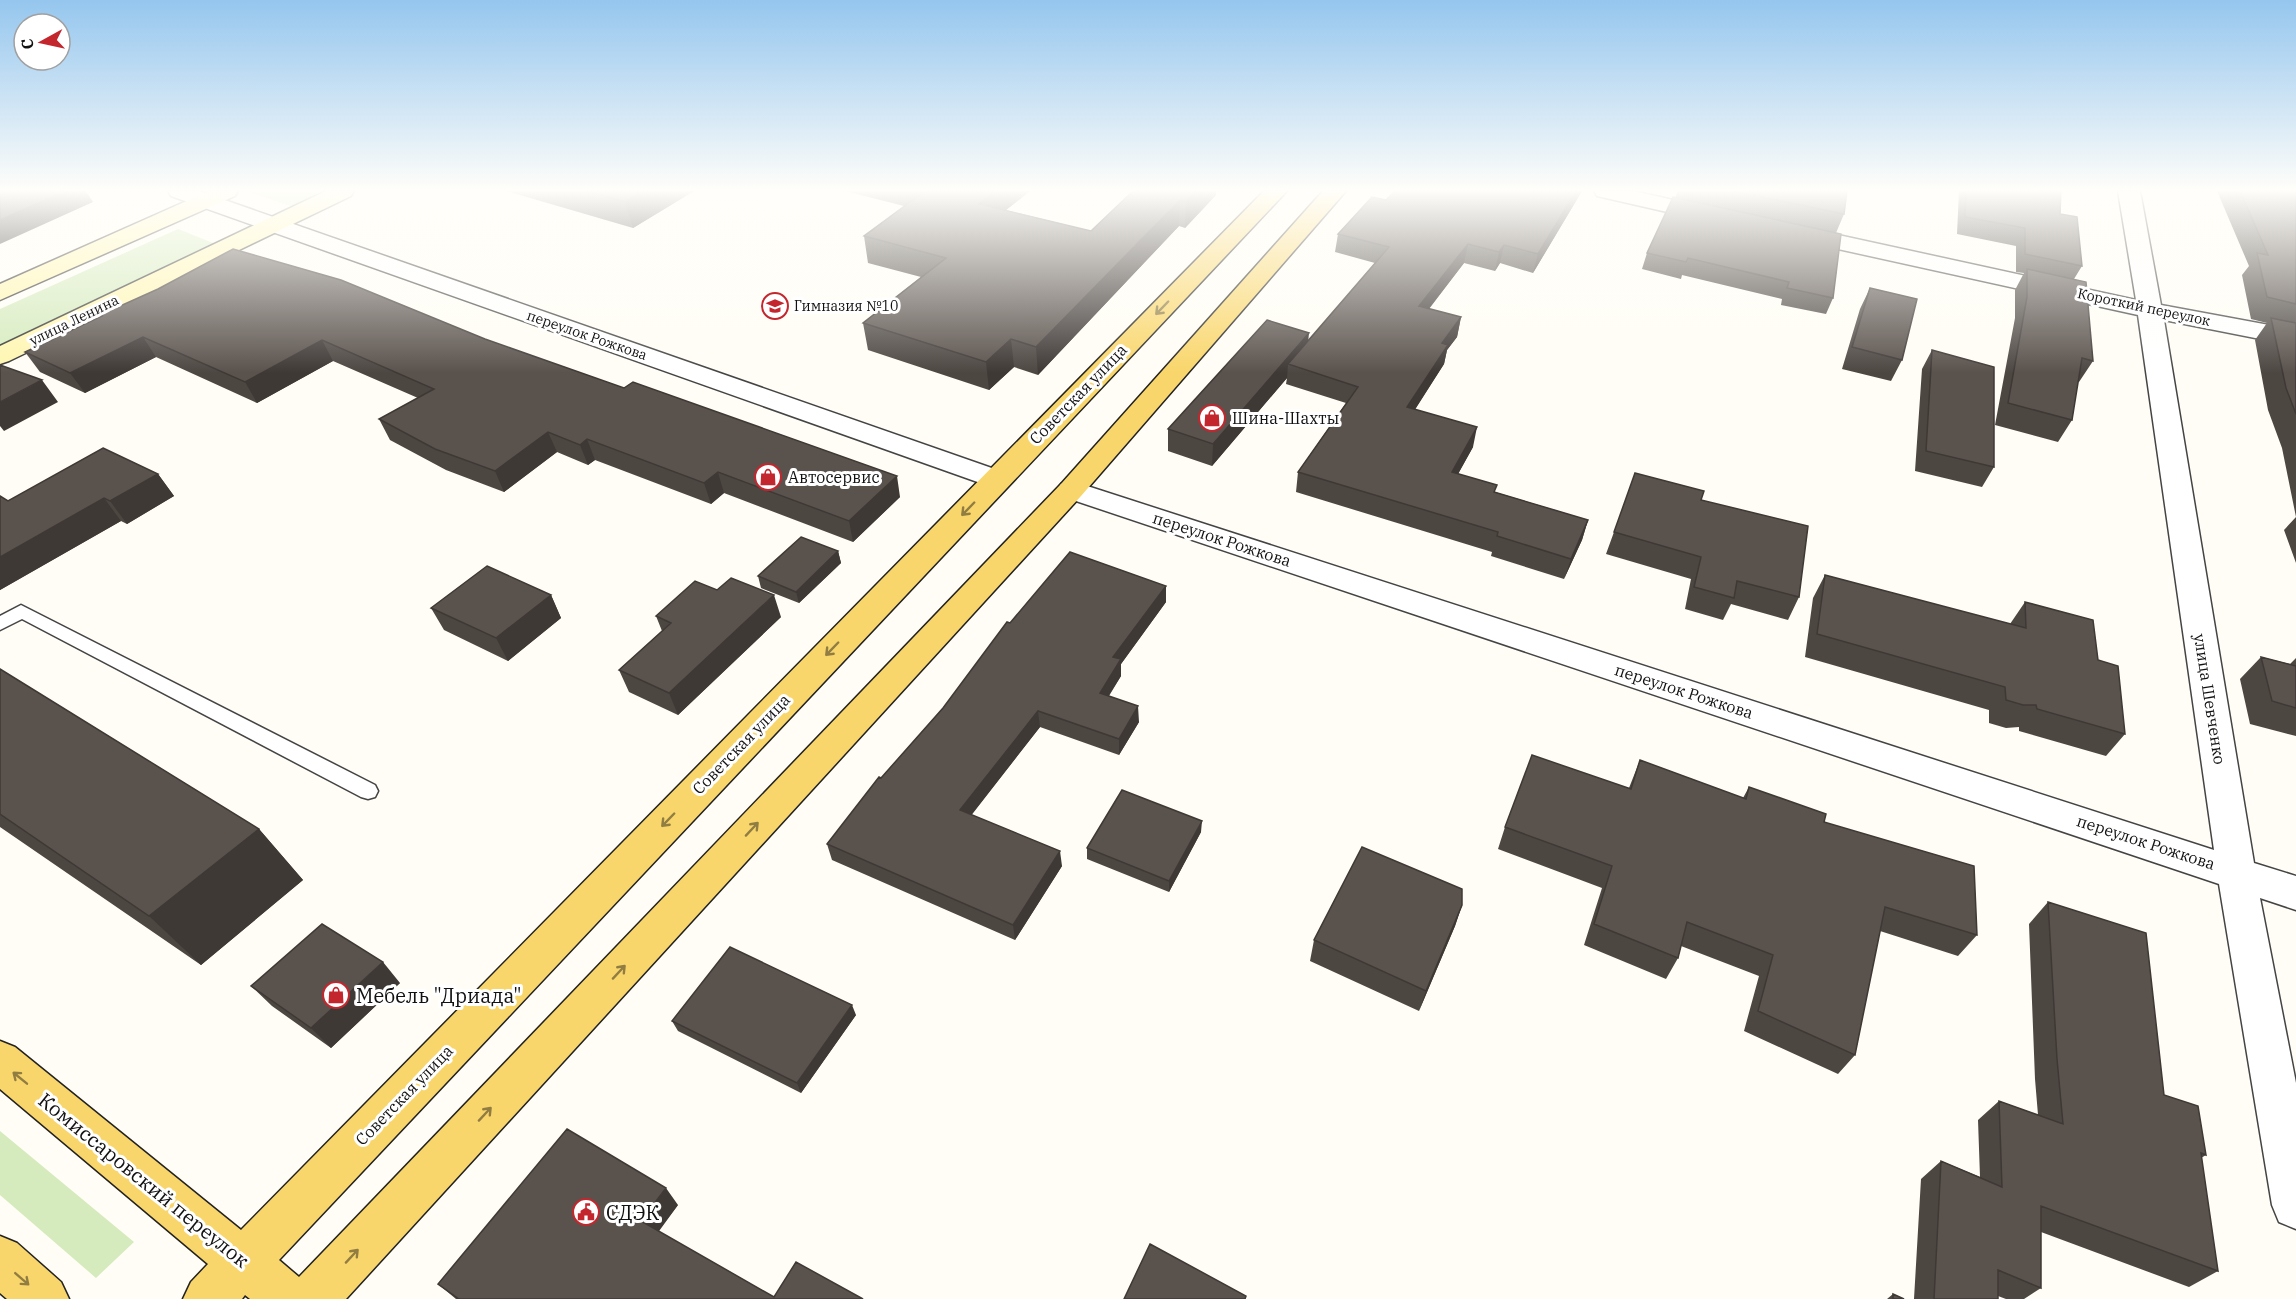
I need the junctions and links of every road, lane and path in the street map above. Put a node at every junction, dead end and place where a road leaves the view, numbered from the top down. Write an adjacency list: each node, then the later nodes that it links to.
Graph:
1 (92, 252): 8 (main road)
2 (216, 252): 11 (main road, улица Ленина)
3 (351, 252): 12 (street, переулок Рожкова)
4 (1217, 252): 12 (main road, Советская улица, one-way to 12)
5 (1281, 252): 13 (main road)
6 (1881, 252): 9 (street, Короткий переулок)
7 (2140, 252): 9 (street, улица Шевченко)
8 (0, 293)
9 (2150, 310): 10 (street, Короткий переулок); 16 (street, улица Шевченко)
10 (2296, 338)
11 (0, 356)
12 (996, 479): 21 (main road, Советская улица, one-way to 21)
13 (1071, 490): 16 (street, переулок Рожкова); 25 (main road, one-way to 13)
14 (0, 624): 15 (lane)
15 (368, 791)
16 (2236, 872): 17 (street, переулок Рожкова); 19 (street, улица Шевченко)
17 (2296, 893)
18 (0, 1062): 21 (main road, Комиссаровский переулок, one-way to 18)
19 (2296, 1205)
20 (0, 1260): 22 (main road, one-way to 22)
21 (243, 1262): 23 (main road, Советская улица); 24 (main road, Комиссаровский переулок)
22 (44, 1299)
23 (208, 1299)
24 (288, 1299)
25 (312, 1299)

